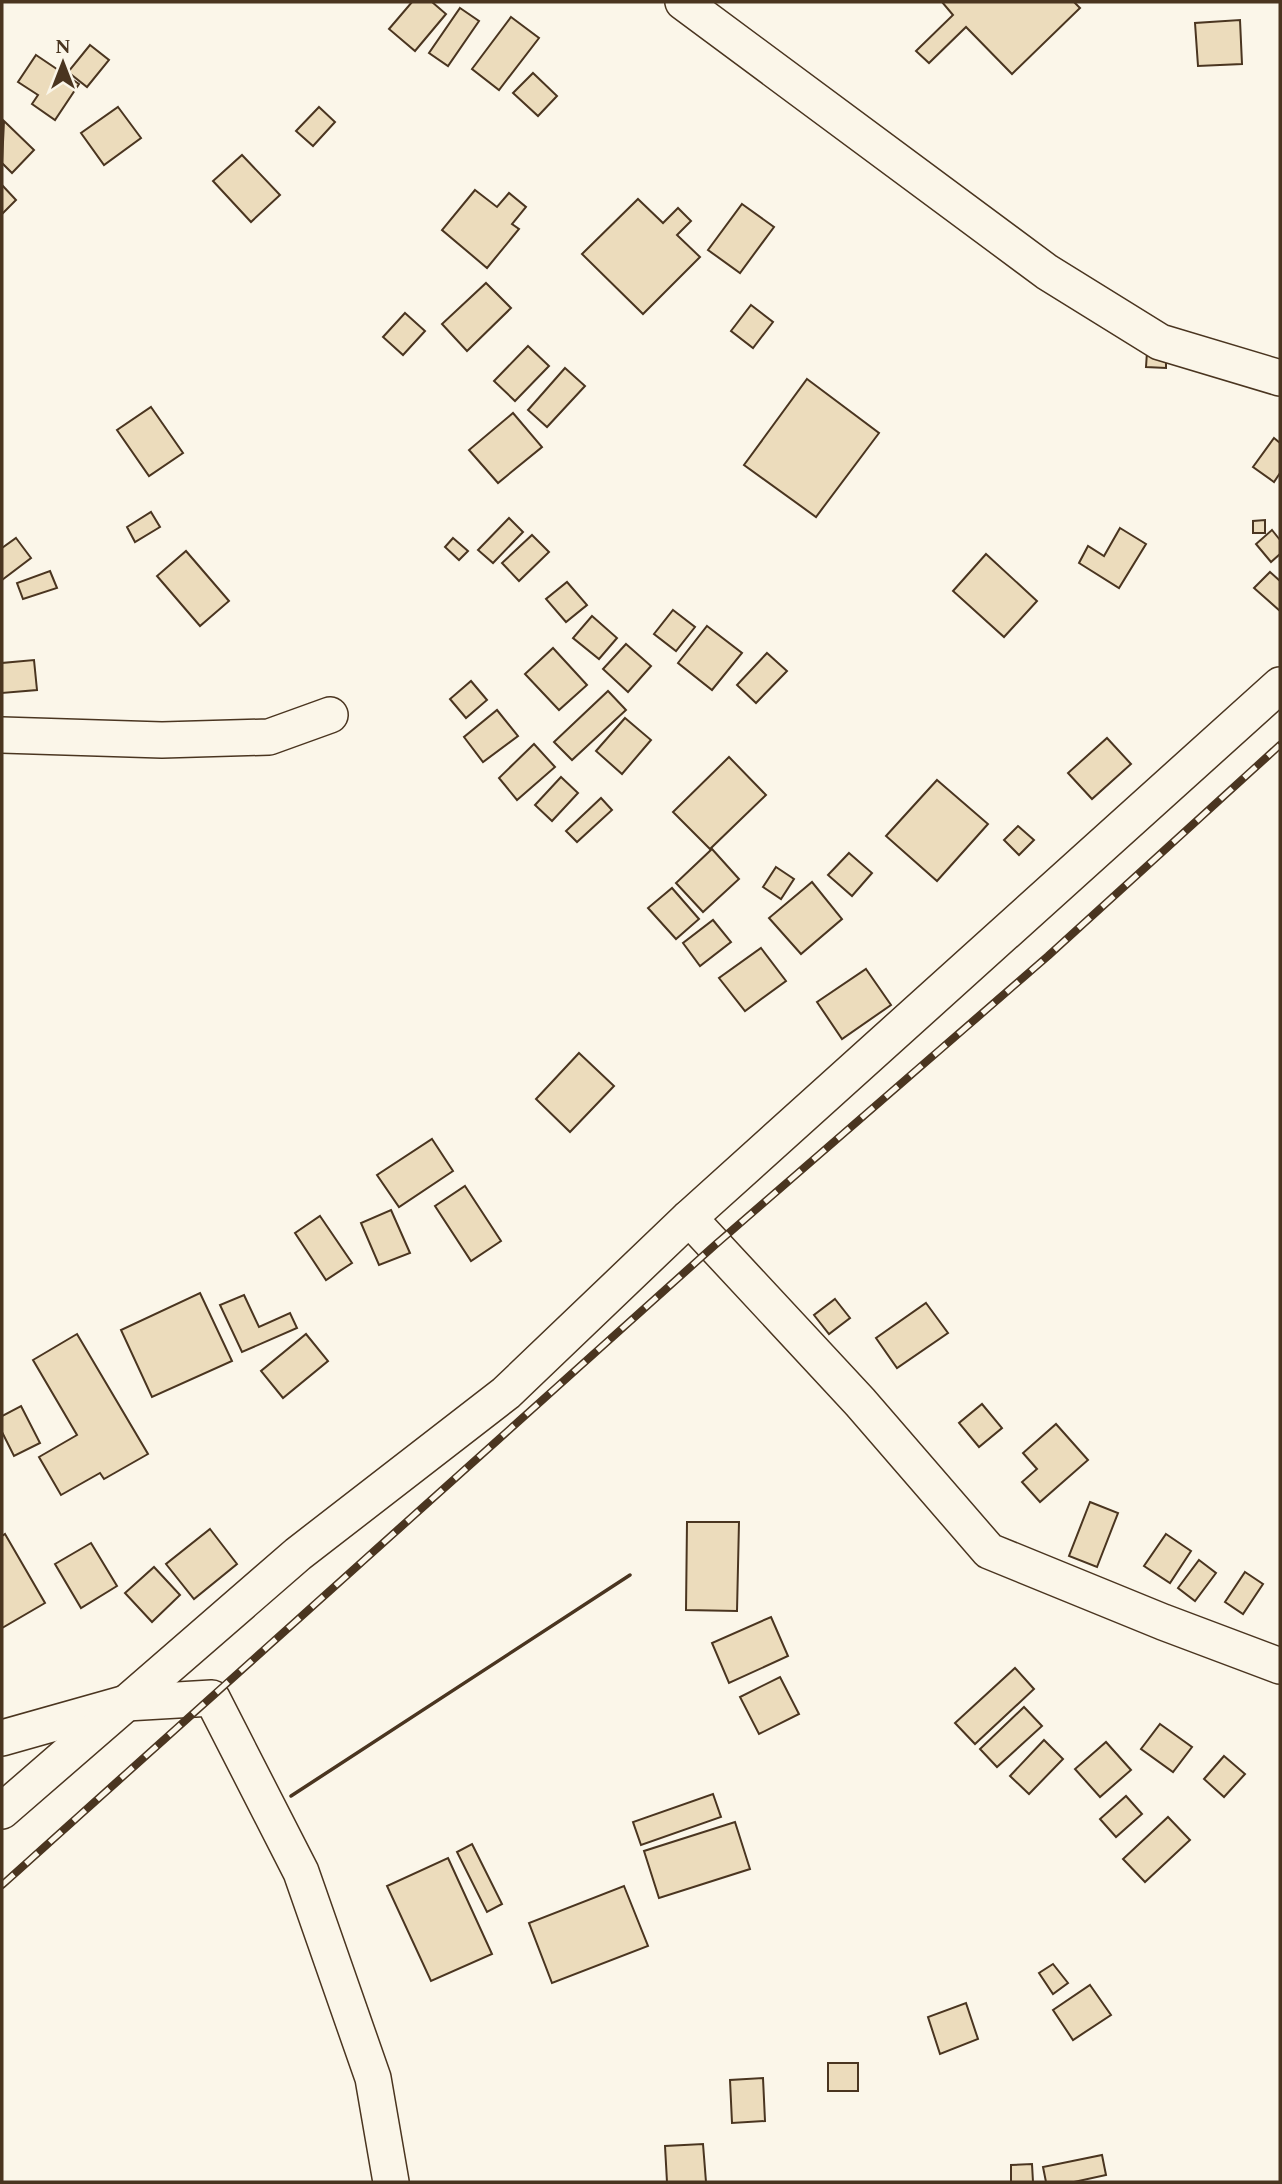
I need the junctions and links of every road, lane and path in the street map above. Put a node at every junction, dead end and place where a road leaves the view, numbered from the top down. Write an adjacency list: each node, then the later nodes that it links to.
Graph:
1 (683, 2): 2 (street)
2 (1280, 378)
3 (1280, 685): 6 (street)
4 (330, 715): 5 (street)
5 (2, 734)
6 (689, 1218): 7 (street); 8 (street)
7 (1280, 1666)
8 (126, 1703): 9 (street); 10 (street); 11 (street)
9 (2, 1738)
10 (2, 1811)
11 (391, 2182)

